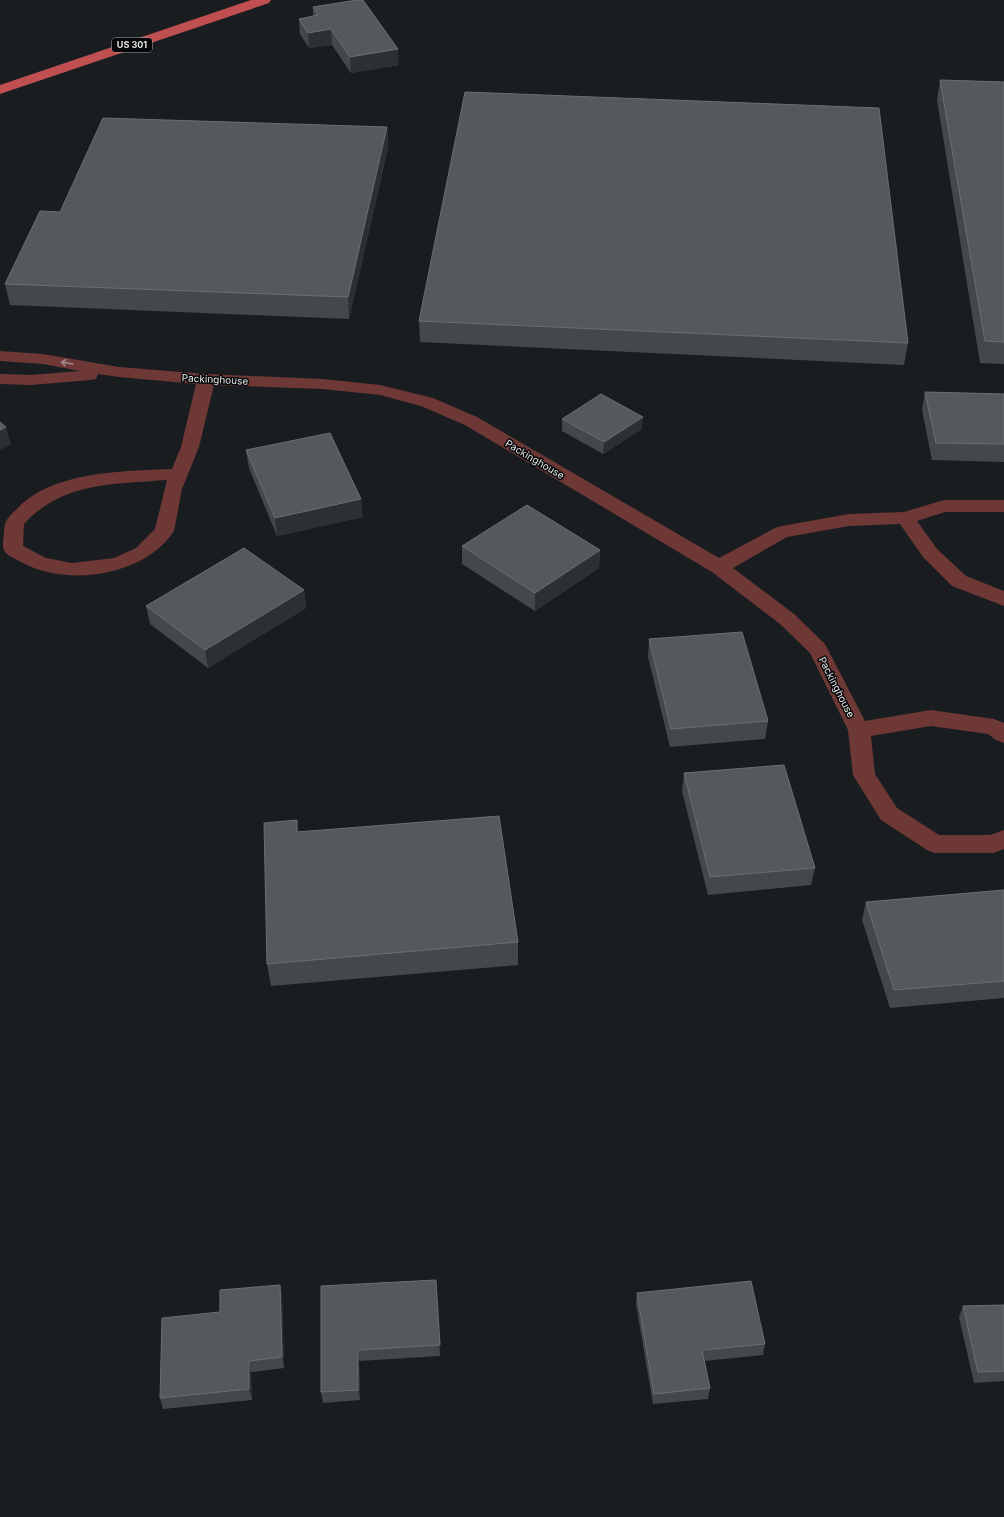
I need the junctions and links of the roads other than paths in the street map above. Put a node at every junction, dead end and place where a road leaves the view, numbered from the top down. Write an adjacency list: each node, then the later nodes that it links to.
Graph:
1 (264, 0): 2 (main road, US 301)
2 (0, 90)
3 (0, 356): 4 (street, Packinghouse, one-way to 3)
4 (120, 372): 5 (street, Packinghouse); 6 (street, Packinghouse)
5 (0, 379)
6 (206, 379): 7 (street); 10 (street, Packinghouse)
7 (179, 474): 7 (street)
8 (1004, 506): 9 (street)
9 (905, 518): 10 (street); 11 (street)
10 (718, 567): 12 (street, Packinghouse)
11 (1004, 599)
12 (858, 730): 13 (street); 14 (street, Packinghouse)
13 (1004, 735)
14 (1004, 839)

